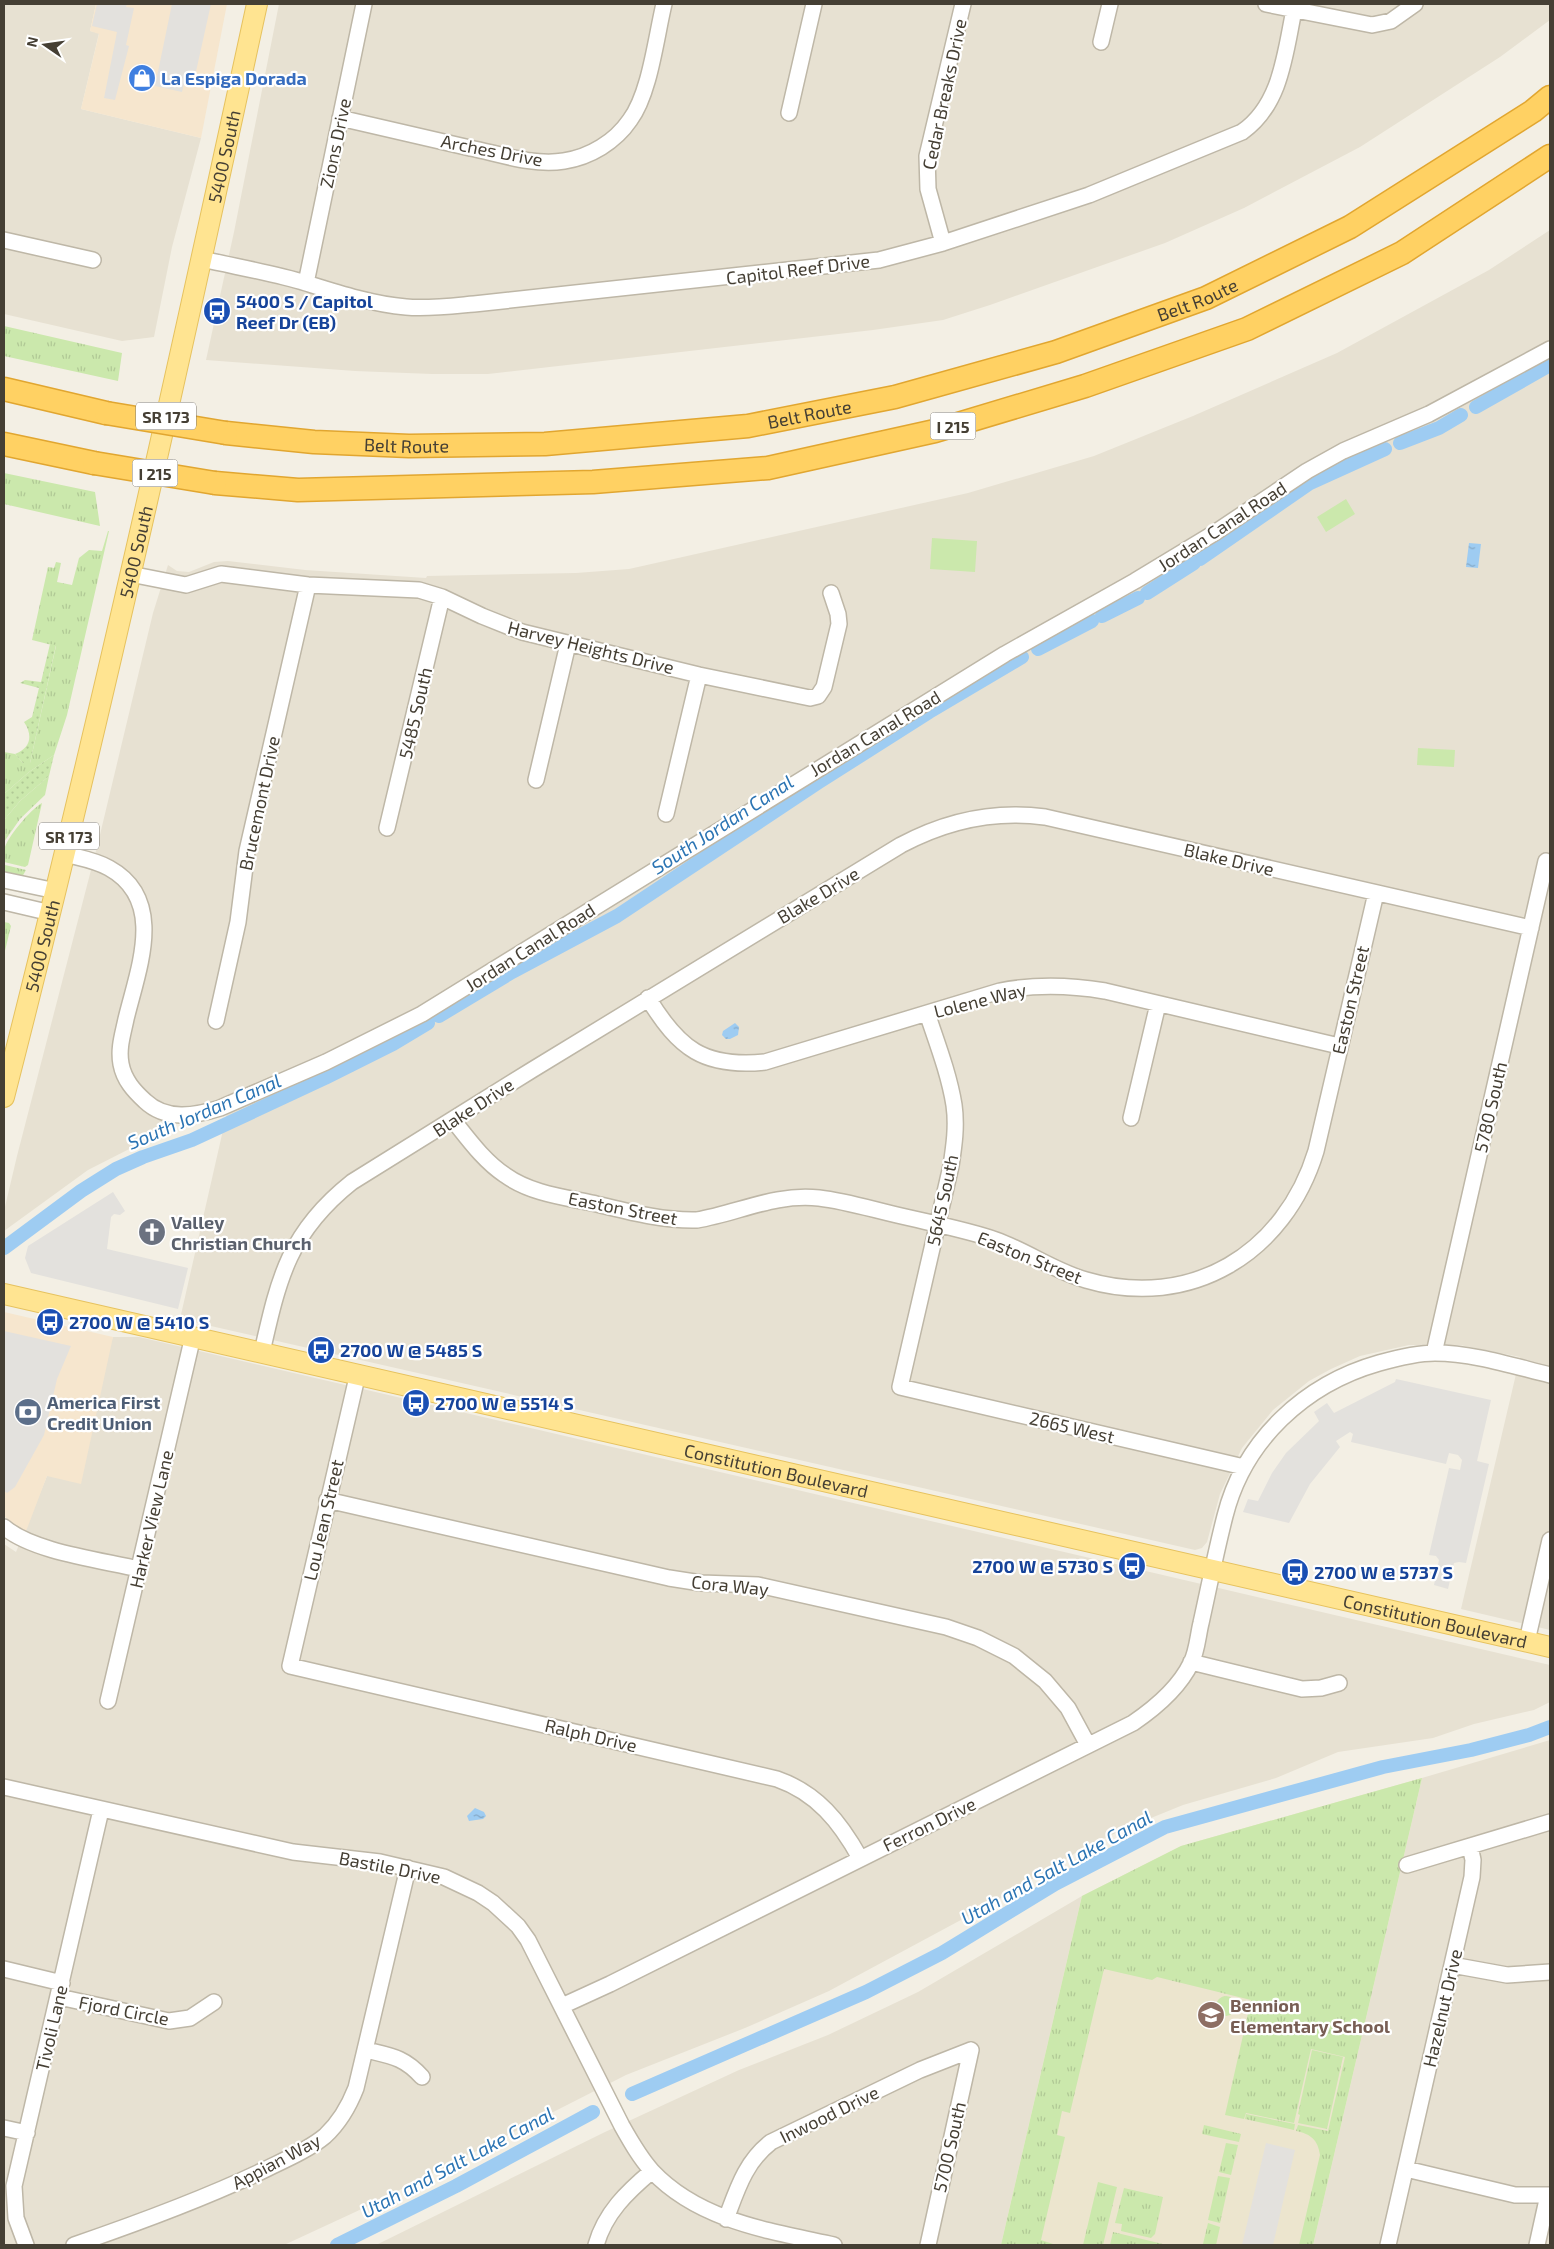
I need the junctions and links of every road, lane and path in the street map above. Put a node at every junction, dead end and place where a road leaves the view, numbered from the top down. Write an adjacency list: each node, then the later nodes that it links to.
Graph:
1 (257, 4): 17 (main road, 5400 South / SR 173)
2 (364, 4): 13 (street, Zions Drive)
3 (664, 4): 13 (street, Arches Drive)
4 (814, 4): 12 (street)
5 (963, 4): 16 (street, Cedar Breaks Drive)
6 (1110, 4): 10 (street)
7 (1266, 4): 9 (street)
8 (1415, 4): 9 (street)
9 (1294, 10): 16 (street, Capitol Reef Drive)
10 (1101, 42)
11 (1550, 97): 21 (highway, Belt Route / I 215, bridge)
12 (789, 113)
13 (340, 118): 19 (street, Zions Drive)
14 (1550, 156): 22 (highway, I 215, bridge)
15 (4, 240): 18 (street)
16 (943, 242): 19 (street, Capitol Reef Drive)
17 (202, 259): 19 (street, Capitol Reef Drive); 23 (main road, 5400 South / SR 173)
18 (92, 260)
19 (306, 283)
20 (1550, 349): 32 (street, Jordan Canal Road)
21 (4, 389)
22 (4, 444)
23 (130, 574): 24 (street, Harvey Heights Drive); 32 (main road, 5400 South / SR 173)
24 (308, 585): 26 (street, Harvey Heights Drive); 43 (street, Brucemont Drive)
25 (831, 593): 28 (street, Harvey Heights Drive)
26 (442, 597): 27 (street, Harvey Heights Drive); 31 (street, 5485 South)
27 (568, 644): 28 (street, Harvey Heights Drive); 29 (street)
28 (699, 675): 30 (street)
29 (536, 780)
30 (666, 814)
31 (387, 828)
32 (65, 854): 35 (main road, 5400 South / SR 173)
33 (1546, 861): 39 (street, 5780 South)
34 (4, 880): 35 (street)
35 (56, 891): 38 (main road, 5400 South / SR 173)
36 (1376, 893): 39 (street, Blake Drive); 40 (street, Blake Drive); 44 (street, Easton Street)
37 (4, 902): 38 (street)
38 (51, 913): 45 (main road, 5400 South / SR 173)
39 (1531, 928): 52 (street, 5780 South)
40 (648, 998): 42 (street, Lolene Way); 47 (street, Blake Drive)
41 (1158, 1004): 42 (street, Lolene Way); 44 (street, Lolene Way); 46 (street)
42 (927, 1013): 48 (street, 5645 South)
43 (216, 1021)
44 (1339, 1046): 48 (street, Easton Street)
45 (4, 1097)
46 (1131, 1118)
47 (453, 1120): 48 (street, Easton Street); 51 (street, Blake Drive)
48 (938, 1225): 55 (street, 5645 South)
49 (4, 1294): 50 (main road, Constitution Boulevard)
50 (192, 1336): 51 (main road, Constitution Boulevard); 60 (street, Harker View Lane)
51 (262, 1352): 53 (main road, Constitution Boulevard)
52 (1434, 1353): 54 (street, Ferron Drive); 56 (street, Ferron Drive)
53 (358, 1373): 57 (street, Lou Jean Street); 61 (main road, Constitution Boulevard)
54 (1550, 1375)
55 (900, 1387): 56 (street, 2665 West)
56 (1244, 1468): 61 (street, Ferron Drive)
57 (328, 1500): 65 (street, Lou Jean Street); 68 (street, Cora Way)
58 (4, 1529): 60 (street)
59 (1550, 1540): 62 (street)
60 (140, 1568): 67 (street, Harker View Lane)
61 (1213, 1569): 62 (main road, Constitution Boulevard); 64 (street, Ferron Drive)
62 (1527, 1641): 63 (main road, Constitution Boulevard)
63 (1550, 1647)
64 (1191, 1662): 66 (street); 68 (street, Ferron Drive)
65 (290, 1666): 73 (street, Ralph Drive)
66 (1339, 1683)
67 (108, 1701)
68 (1088, 1745): 73 (street, Ferron Drive)
69 (4, 1787): 70 (street, Bastile Drive)
70 (101, 1810): 75 (street, Bastile Drive); 79 (street, Tivoli Lane)
71 (1550, 1822): 72 (street)
72 (1470, 1846): 74 (street); 76 (street, Hazelnut Drive)
73 (860, 1858): 81 (street, Ferron Drive)
74 (1407, 1865)
75 (408, 1868): 81 (street, Bastile Drive); 82 (street, Appian Way)
76 (1452, 1965): 78 (street); 87 (street, Hazelnut Drive)
77 (4, 1969): 79 (street, Fjord Circle)
78 (1550, 1972)
79 (60, 1990): 80 (street, Fjord Circle); 86 (street, Tivoli Lane)
80 (214, 2002)
81 (562, 2006): 88 (street, Bastile Drive)
82 (366, 2050): 84 (street); 92 (street, Appian Way)
83 (971, 2050): 90 (street, Inwood Drive); 95 (street, 5700 South)
84 (422, 2076)
85 (4, 2128): 86 (street)
86 (27, 2133): 91 (street, Tivoli Lane)
87 (1406, 2169): 89 (street); 96 (street, Hazelnut Drive)
88 (652, 2171): 90 (street, Bastile Drive); 93 (street)
89 (1549, 2195): 97 (street)
90 (726, 2219): 94 (street, Bastile Drive)
91 (26, 2245)
92 (74, 2245)
93 (596, 2245)
94 (834, 2245)
95 (928, 2245)
96 (1388, 2245)
97 (1537, 2245)

